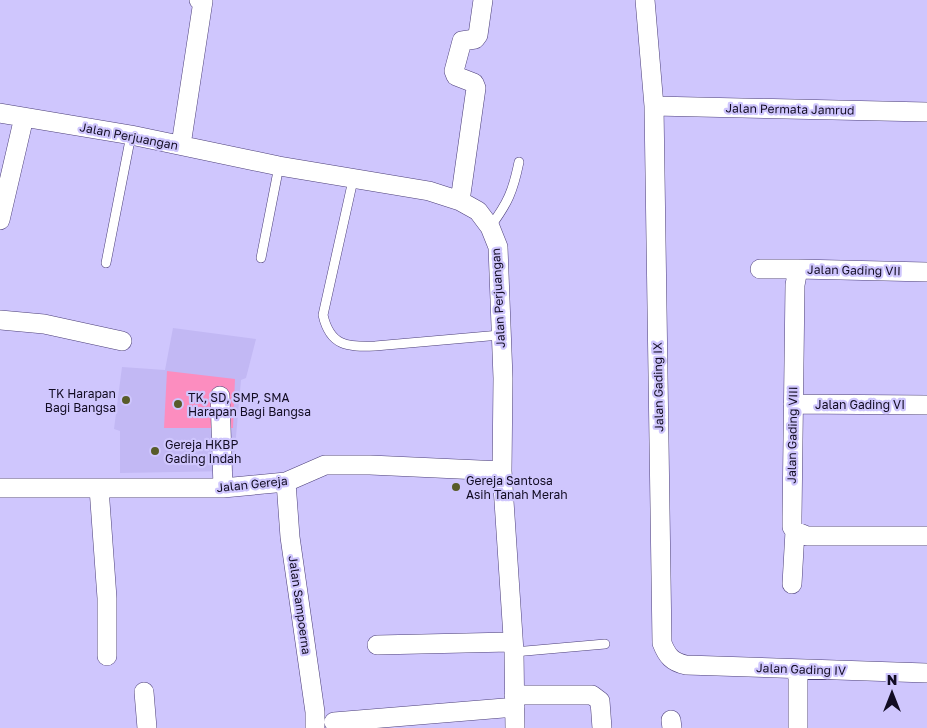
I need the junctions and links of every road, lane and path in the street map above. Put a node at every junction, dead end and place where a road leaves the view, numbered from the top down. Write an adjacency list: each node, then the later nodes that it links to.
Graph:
1 (202, 0): 9 (street)
2 (483, 0): 13 (street)
3 (645, 0): 4 (street, Jalan Gading IX)
4 (654, 106): 5 (street, Jalan Permata Jamrud); 39 (street, Jalan Gading IX)
5 (927, 112)
6 (0, 113): 7 (street, Jalan Perjuangan)
7 (24, 117): 8 (street, Jalan Perjuangan); 14 (street)
8 (131, 135): 9 (street, Jalan Perjuangan); 17 (lane)
9 (181, 146): 11 (street, Jalan Perjuangan)
10 (519, 162): 15 (lane)
11 (279, 166): 12 (street, Jalan Perjuangan); 16 (lane)
12 (353, 180): 13 (street, Jalan Perjuangan); 22 (lane)
13 (460, 201): 15 (street, Jalan Perjuangan)
14 (0, 220)
15 (490, 227): 22 (street, Jalan Perjuangan)
16 (261, 258)
17 (106, 263)
18 (760, 269): 20 (street, Jalan Gading VII)
19 (927, 272): 20 (street, Jalan Gading VII)
20 (797, 277): 25 (street, Jalan Gading VIII)
21 (0, 320): 23 (street)
22 (500, 335): 27 (street, Jalan Perjuangan)
23 (122, 341)
24 (220, 396): 31 (street)
25 (793, 404): 26 (street, Jalan Gading VI); 32 (street, Jalan Gading VIII)
26 (927, 405)
27 (502, 471): 28 (street, Jalan Gereja); 37 (street, Jalan Perjuangan)
28 (286, 482): 31 (street, Jalan Gereja); 46 (street, Jalan Sampoerna)
29 (0, 488): 30 (street, Jalan Gereja)
30 (99, 488): 31 (street, Jalan Gereja); 38 (street)
31 (223, 488)
32 (795, 531): 33 (street); 34 (street, Jalan Gading VIII)
33 (927, 536)
34 (792, 584)
35 (605, 644): 37 (lane)
36 (377, 645): 37 (street)
37 (513, 647): 43 (street, Jalan Perjuangan)
38 (107, 656)
39 (675, 662): 40 (street, Jalan Gading IV)
40 (798, 669): 41 (street, Jalan Gading IV); 49 (street)
41 (927, 673)
42 (144, 692): 45 (street)
43 (515, 701): 44 (street); 47 (street, Jalan Perjuangan); 48 (street)
44 (334, 722)
45 (147, 728)
46 (315, 728)
47 (516, 728)
48 (602, 728)
49 (798, 728)

